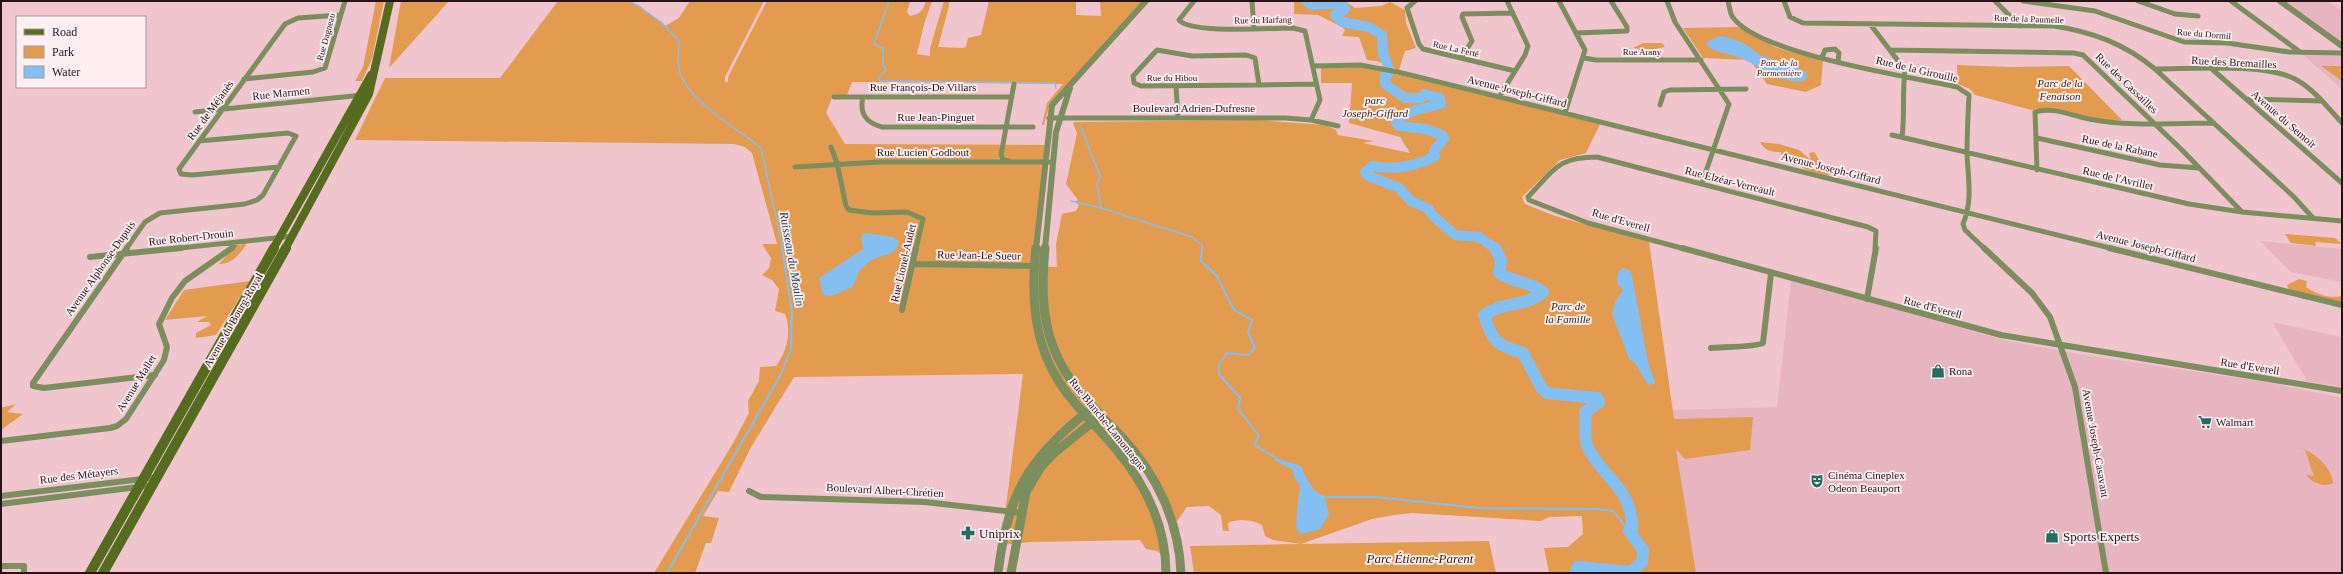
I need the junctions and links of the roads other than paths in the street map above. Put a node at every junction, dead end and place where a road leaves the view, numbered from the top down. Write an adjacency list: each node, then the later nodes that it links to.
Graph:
1 (345, 1): 21 (street, Rue Dagneau)
2 (390, 1): 37 (main road, Avenue du Bourg-Royal)
3 (1146, 1): 43 (street, Rue Blanche-Lamontagne)
4 (1194, 1): 25 (street, Rue du Harfang)
5 (1252, 1): 25 (street)
6 (1415, 1): 31 (street, Rue La Ferté)
7 (1507, 1): 20 (street)
8 (1559, 1): 26 (street)
9 (1611, 1): 26 (street)
10 (1667, 1): 34 (street)
11 (1728, 1): 33 (street, Rue de la Girouille)
12 (1784, 1): 23 (street, Rue de la Paumelle)
13 (1995, 1): 24 (street)
14 (2023, 1): 18 (street, Rue du Dormil)
15 (2138, 1): 19 (street)
16 (2231, 1): 29 (street)
17 (2280, 1): 27 (street)
18 (2046, 2): 29 (street, Rue du Dormil)
19 (2150, 3): 22 (street)
20 (1513, 13): 31 (street); 40 (street)
21 (340, 15): 42 (street, Rue de Méjanès); 42 (street, Rue Dagneau)
22 (2198, 16)
23 (1870, 24): 24 (street, Rue de la Paumelle); 28 (street)
24 (2020, 26): 38 (street, Rue de la Paumelle)
25 (1254, 28): 36 (street, Rue du Harfang)
26 (1576, 33): 32 (street)
27 (2342, 46)
28 (1890, 50): 41 (street); 66 (street, Rue des Cassailles)
29 (2300, 52): 30 (street, Rue du Dormil)
30 (2342, 53)
31 (1461, 58): 40 (street, Rue La Ferté)
32 (1584, 58): 34 (street, Rue Arany); 61 (street)
33 (1822, 58): 35 (street, Rue de la Girouille); 35 (street)
34 (1701, 60): 48 (street)
35 (1838, 61): 41 (street, Rue de la Girouille)
36 (1314, 66): 45 (street, Rue du Harfang); 55 (street, Avenue Joseph-Giffard)
37 (376, 67): 50 (main road, Avenue du Bourg-Royal); 51 (main road, Avenue du Bourg-Royal)
38 (2155, 69): 39 (street, Rue des Bremailles); 67 (street, Rue de la Paumelle)
39 (2213, 70): 56 (street, Avenue du Semoir); 57 (street, Rue des Bremailles)
40 (1515, 71): 55 (street)
41 (1905, 76): 73 (street); 78 (street, Rue de la Girouille)
42 (244, 79): 59 (street, Rue de Méjanès)
43 (1073, 82): 62 (street, Rue Blanche-Lamontagne); 63 (street, Rue Blanche-Lamontagne)
44 (1014, 84): 54 (street)
45 (1316, 84): 46 (street, Rue du Hibou); 65 (street, Rue du Harfang)
46 (1259, 85): 47 (street, Rue du Hibou); 47 (street, Rue du Hibou)
47 (1176, 86): 64 (street)
48 (1720, 89): 49 (street); 58 (street); 77 (street)
49 (1746, 89)
50 (369, 94): 51 (street, Rue Marmen); 93 (main road, Avenue du Bourg-Royal)
51 (358, 95): 59 (street, Rue Marmen); 94 (main road, Avenue du Bourg-Royal)
52 (834, 97): 53 (street, Rue François-De Villars)
53 (863, 97): 54 (street, Rue François-De Villars); 70 (street, Rue Jean-Pinguet)
54 (1012, 97): 70 (street)
55 (1499, 97): 61 (street, Avenue Joseph-Giffard)
56 (2247, 99): 57 (street); 86 (street, Avenue du Semoir)
57 (2321, 101): 68 (street, Rue des Bremailles)
58 (1660, 105)
59 (222, 109): 60 (street, Rue Marmen); 75 (street, Rue de Méjanès)
60 (195, 112)
61 (1565, 113): 77 (street, Avenue Joseph-Giffard)
62 (1049, 118): 63 (street, Boulevard Adrien-Dufresne); 80 (street, Rue Blanche-Lamontagne)
63 (1059, 118): 64 (street, Boulevard Adrien-Dufresne); 80 (street, Rue Blanche-Lamontagne)
64 (1178, 118): 65 (street, Boulevard Adrien-Dufresne)
65 (1311, 120): 69 (street, Boulevard Adrien-Dufresne)
66 (2154, 122): 67 (street); 74 (street); 84 (street, Rue des Cassailles)
67 (2214, 123): 91 (street, Rue de la Paumelle)
68 (2342, 123)
69 (1338, 126)
70 (1007, 127): 71 (street, Rue Jean-Pinguet); 79 (street)
71 (1033, 127)
72 (1892, 135): 73 (street, Rue de l'Avrillet)
73 (1902, 137): 78 (street, Rue de l'Avrillet)
74 (2037, 138): 84 (street, Rue de la Rabane); 85 (street)
75 (199, 141): 83 (street, Avenue Alphonse-Dupuis); 83 (street, Rue de Méjanès)
76 (831, 148): 81 (street, Rue Lionel-Audet)
77 (1714, 150): 87 (street); 89 (street, Avenue Joseph-Giffard)
78 (1967, 154): 85 (street, Rue de l'Avrillet); 89 (street, Rue de la Girouille)
79 (1010, 162): 80 (street, Rue Lucien Godbout); 81 (street, Rue Lucien Godbout)
80 (1048, 162): 99 (street, Rue Blanche-Lamontagne); 100 (street, Rue Blanche-Lamontagne)
81 (837, 163): 82 (street, Rue Lucien Godbout); 98 (street, Rue Lionel-Audet)
82 (795, 166)
83 (279, 167): 96 (street, Avenue Alphonse-Dupuis)
84 (2199, 168): 90 (street, Rue des Cassailles)
85 (2037, 170): 90 (street, Rue de l'Avrillet)
86 (2342, 183)
87 (1702, 184): 88 (street, Rue Elzéar-Verreault); 102 (street, Rue Elzéar-Verreault)
88 (1529, 200): 101 (street, Rue d'Everell)
89 (1968, 212): 103 (street, Avenue Joseph-Giffard); 105 (street, Avenue Joseph-Casavant)
90 (2242, 212): 91 (street, Rue de l'Avrillet)
91 (2313, 218): 92 (street, Rue de l'Avrillet)
92 (2342, 221)
93 (293, 236): 94 (street, Rue Robert-Drouin); 114 (main road, Avenue du Bourg-Royal)
94 (280, 237): 95 (street, Rue Robert-Drouin); 115 (main road, Avenue du Bourg-Royal)
95 (237, 242): 96 (street, Rue Robert-Drouin); 107 (street, Avenue Mallet)
96 (123, 253): 97 (street, Rue Robert-Drouin); 107 (street, Avenue Alphonse-Dupuis)
97 (90, 257)
98 (914, 264): 99 (street, Rue Jean-Le Sueur); 104 (street, Rue Lionel-Audet)
99 (1034, 266): 100 (street, Rue Jean-Le Sueur); 110 (street, Rue Blanche-Lamontagne)
100 (1045, 266): 109 (street, Rue Blanche-Lamontagne)
101 (1771, 273): 102 (street, Rue d'Everell); 106 (street)
102 (1867, 299): 105 (street, Rue d'Everell)
103 (2342, 305)
104 (902, 310)
105 (2060, 346): 108 (street, Rue d'Everell); 129 (street, Avenue Joseph-Casavant)
106 (1711, 348)
107 (155, 375): 113 (street, Avenue Mallet)
108 (2342, 391)
109 (1092, 408): 110 (street); 111 (street, Rue Blanche-Lamontagne)
110 (1083, 415): 112 (street, Rue Blanche-Lamontagne); 119 (street)
111 (1100, 416): 112 (street); 128 (street, Rue Blanche-Lamontagne)
112 (1091, 423): 120 (street); 127 (street, Rue Blanche-Lamontagne)
113 (1, 441)
114 (156, 481): 115 (street, Rue des Métayers); 124 (main road, Avenue du Bourg-Royal)
115 (140, 483): 117 (street, Rue des Métayers); 118 (street, Rue des Métayers); 123 (main road, Avenue du Bourg-Royal)
116 (749, 492): 119 (street, Boulevard Albert-Chrétien)
117 (1, 496)
118 (1, 504)
119 (1009, 512): 120 (street, Boulevard Albert-Chrétien); 125 (street)
120 (1022, 513): 126 (street)
121 (1, 566): 122 (street)
122 (24, 573)
123 (90, 573)
124 (103, 573)
125 (998, 573)
126 (1011, 573)
127 (1166, 573)
128 (1181, 573)
129 (2106, 573)

